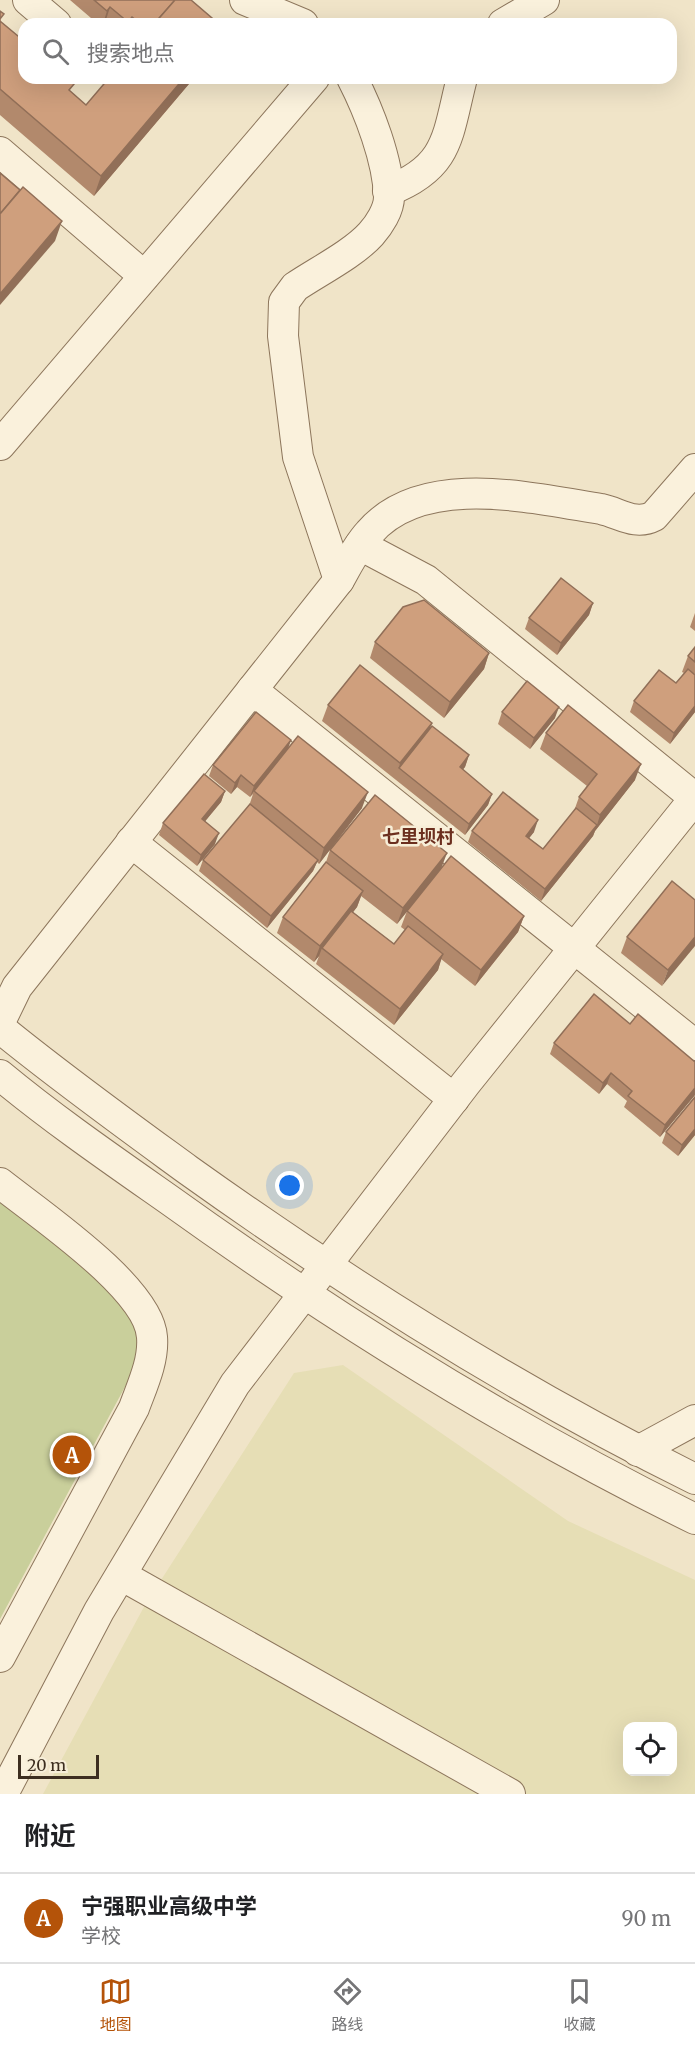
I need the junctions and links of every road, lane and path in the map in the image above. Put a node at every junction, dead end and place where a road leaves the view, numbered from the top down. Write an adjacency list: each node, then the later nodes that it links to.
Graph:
1 (28, 0): 4 (street)
2 (245, 0): 5 (street)
3 (543, 0): 6 (street)
4 (49, 18)
5 (288, 18)
6 (512, 18)
7 (309, 84): 12 (street)
8 (355, 84): 11 (street)
9 (460, 84): 11 (street)
10 (0, 152): 12 (street)
11 (387, 191): 16 (street)
12 (144, 276): 13 (street)
13 (0, 445)
14 (695, 469): 15 (street)
15 (360, 545): 16 (street); 18 (street)
16 (339, 580): 17 (street)
17 (252, 690): 19 (street); 20 (street)
18 (695, 798): 20 (street)
19 (131, 842): 21 (street); 25 (street)
20 (574, 948): 23 (street); 25 (street)
21 (0, 1022)
22 (0, 1028): 27 (street)
23 (695, 1045)
24 (0, 1075): 28 (street)
25 (454, 1099): 27 (street)
26 (0, 1183): 34 (street)
27 (325, 1266): 28 (street); 30 (street)
28 (303, 1294): 32 (street); 33 (street)
29 (695, 1420): 30 (street)
30 (638, 1451): 31 (street)
31 (695, 1479)
32 (695, 1519)
33 (121, 1575): 35 (street); 36 (street)
34 (0, 1657)
35 (3, 1794)
36 (510, 1794)

